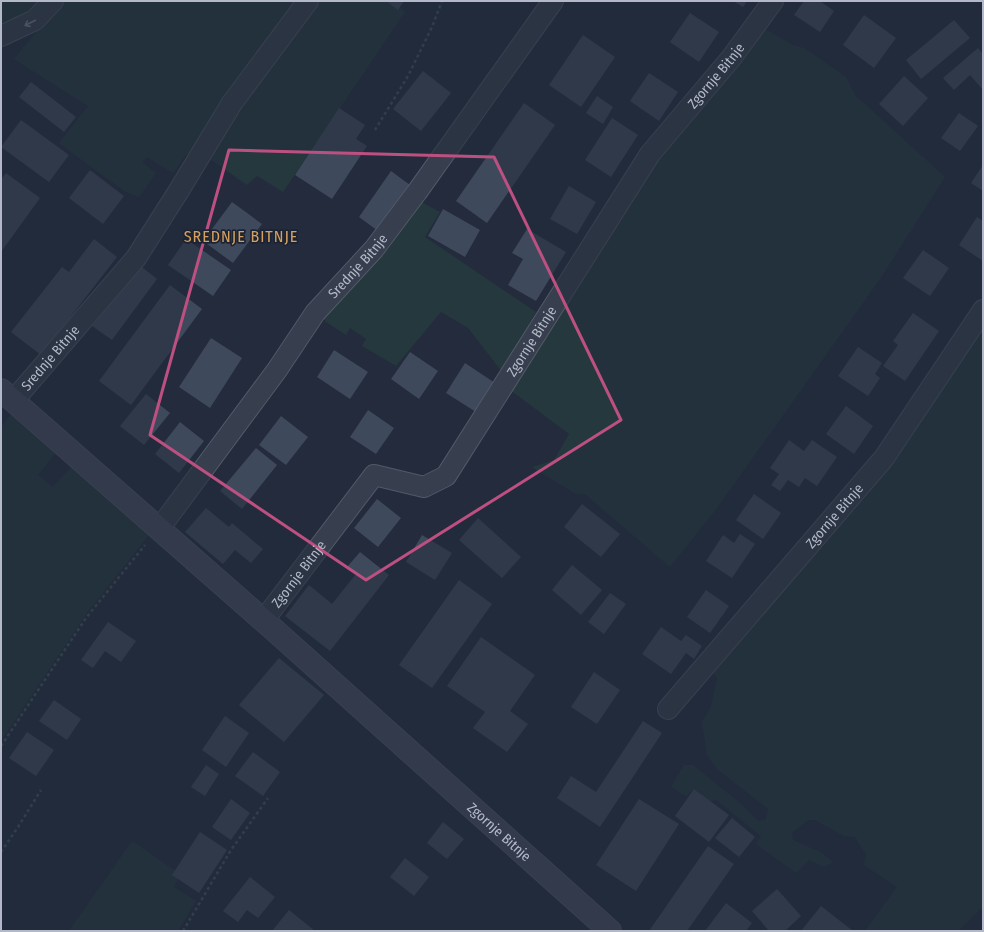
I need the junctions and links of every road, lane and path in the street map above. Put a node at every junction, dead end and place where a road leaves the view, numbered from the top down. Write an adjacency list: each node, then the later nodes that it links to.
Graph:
1 (53, 1): 6 (street, one-way to 6)
2 (308, 1): 9 (street, Srednje Bitnje)
3 (442, 1): 7 (path)
4 (553, 1): 10 (street, Srednje Bitnje)
5 (773, 1): 11 (street, Zgornje Bitnje)
6 (1, 36)
7 (376, 130)
8 (983, 310): 12 (street, Zgornje Bitnje)
9 (7, 395): 10 (main road, Srednje Bitnje)
10 (152, 523): 11 (main road, Zgornje Bitnje); 13 (path)
11 (263, 621): 18 (main road, Zgornje Bitnje)
12 (668, 709)
13 (1, 746)
14 (41, 790): 16 (path)
15 (268, 798): 17 (path)
16 (1, 852)
17 (183, 931)
18 (610, 931)

